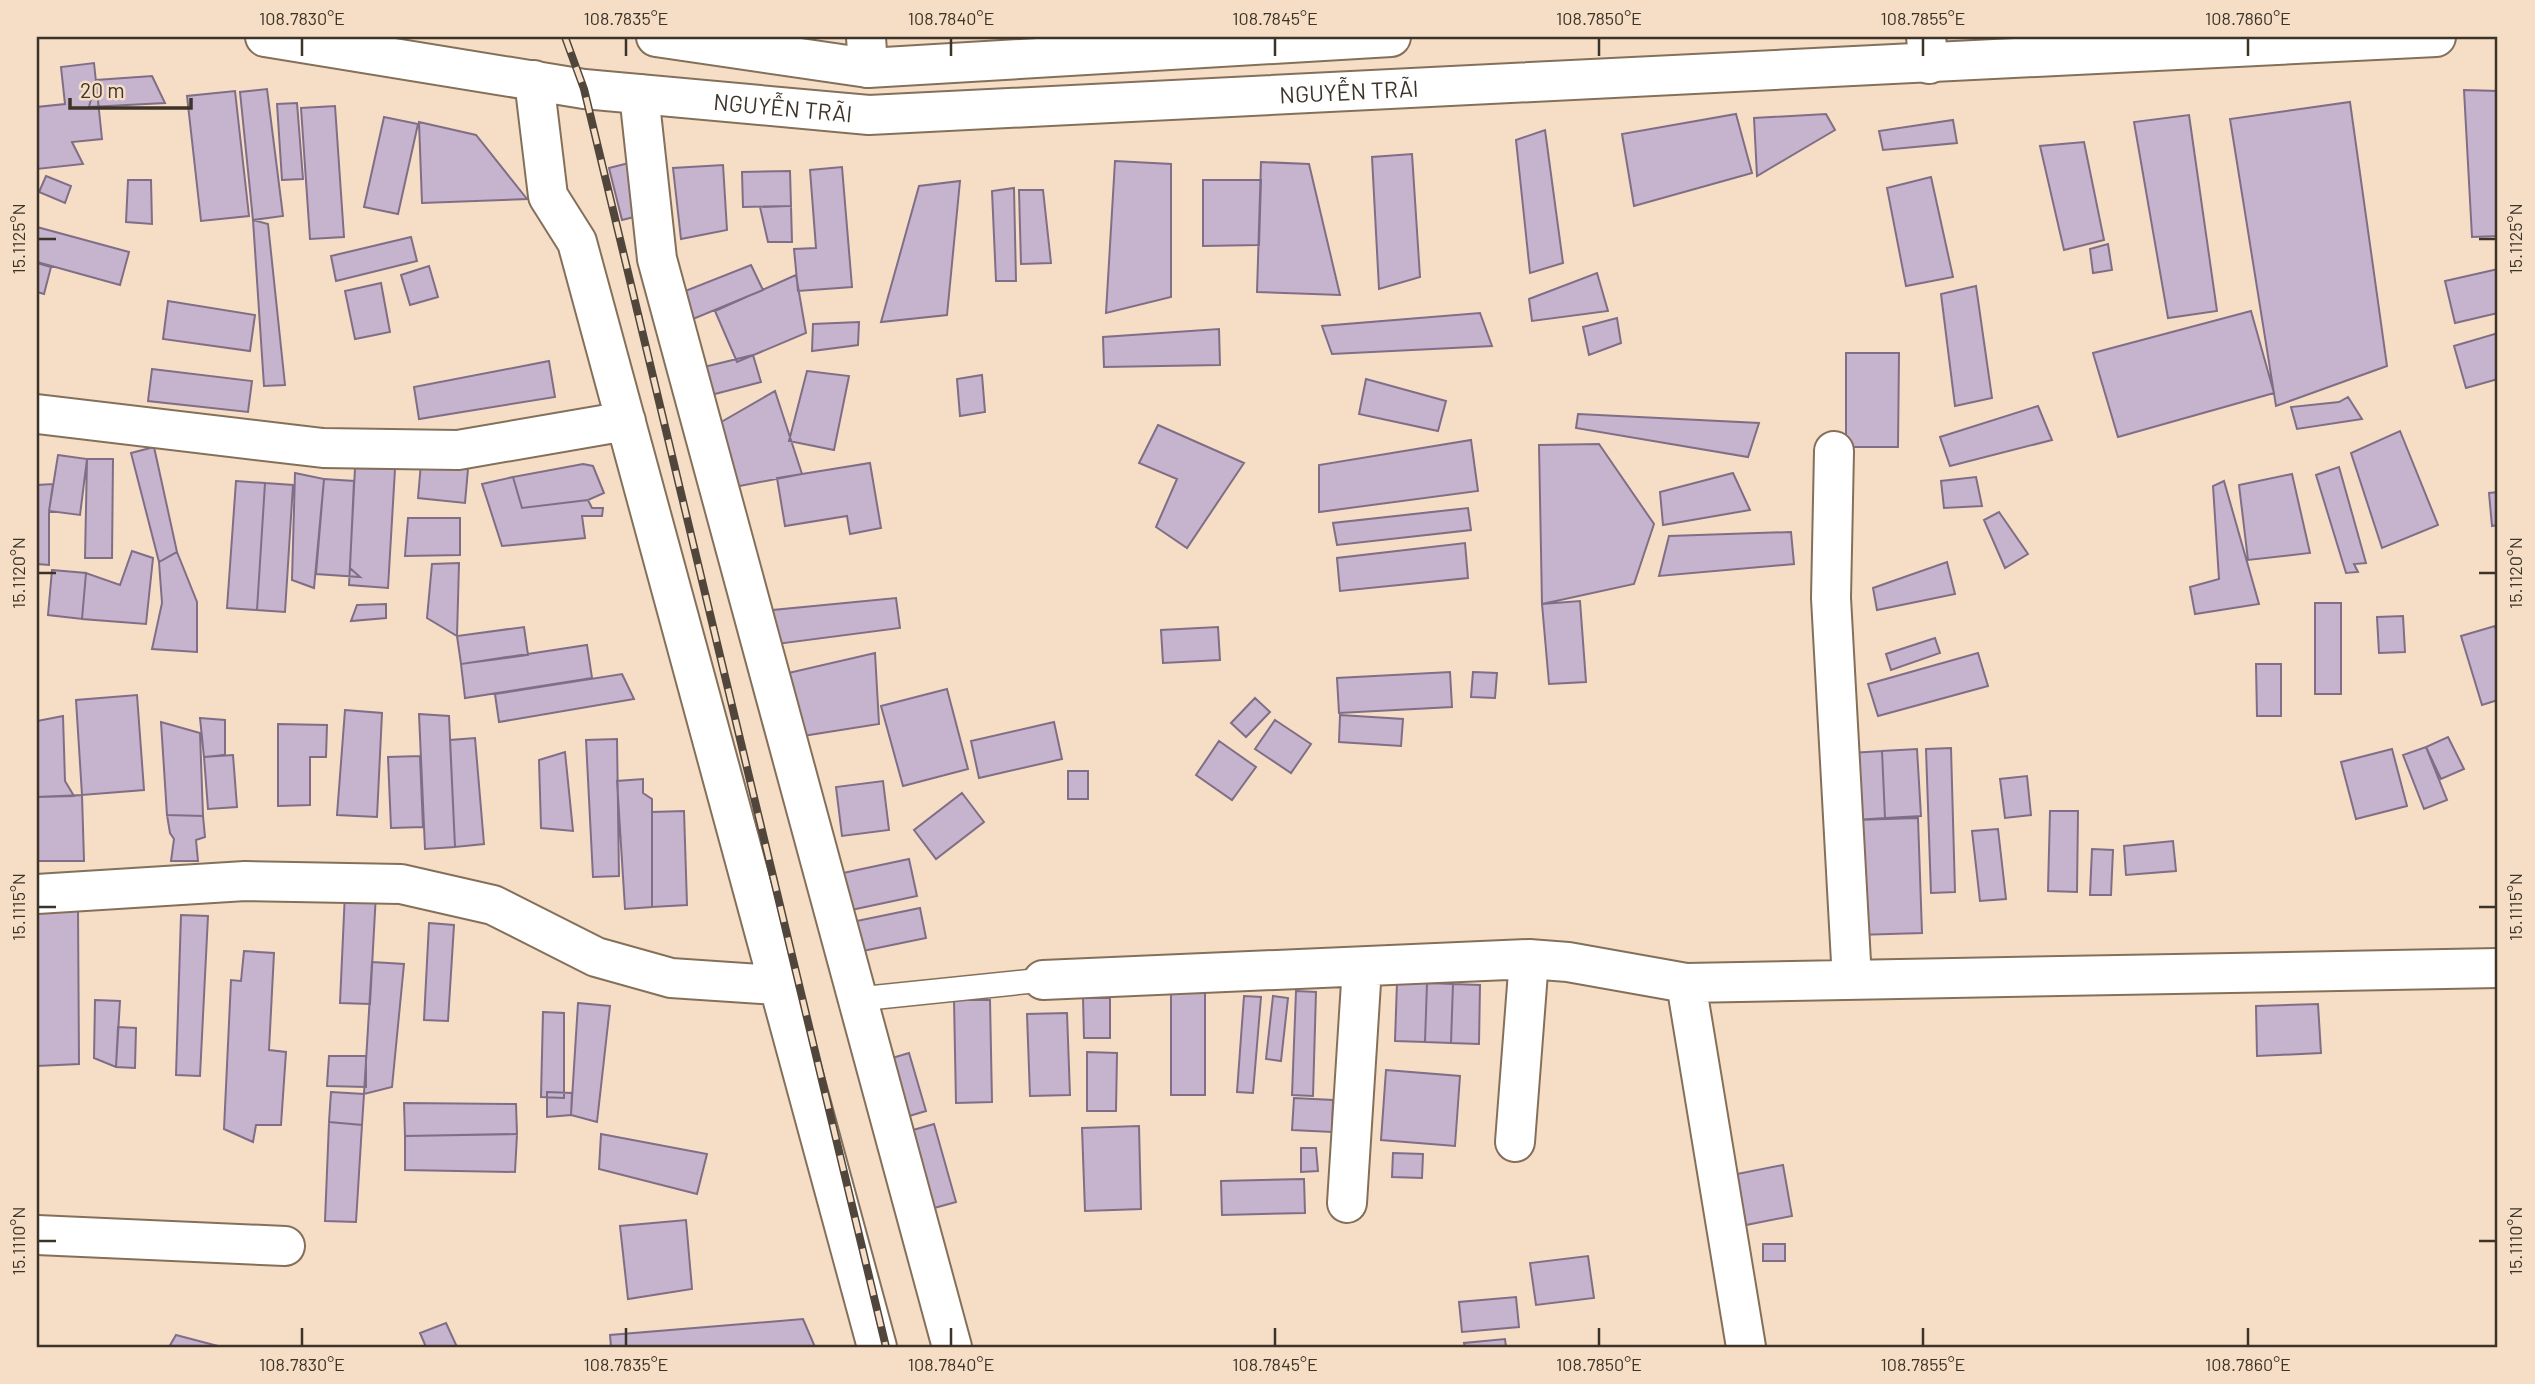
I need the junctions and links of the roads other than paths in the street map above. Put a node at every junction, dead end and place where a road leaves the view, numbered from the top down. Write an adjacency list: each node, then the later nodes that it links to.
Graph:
1 (265, 37): 7 (street, NGUYỄN TRÃI)
2 (656, 37): 6 (street, NGUYỄN TRÃI)
3 (1391, 37): 6 (street, NGUYỄN TRÃI)
4 (2436, 37): 5 (street, NGUYỄN TRÃI)
5 (1928, 50): 8 (street, NGUYỄN TRÃI)
6 (867, 52)
7 (534, 80): 8 (street, NGUYỄN TRÃI); 10 (street)
8 (639, 94): 20 (street)
9 (37, 414): 10 (street)
10 (626, 421): 19 (street)
11 (1834, 452): 17 (street)
12 (37, 894): 19 (street)
13 (1529, 960): 14 (street); 18 (street); 21 (street)
14 (1362, 967): 16 (street); 22 (street)
15 (2498, 968): 17 (street)
16 (1043, 979): 20 (lane)
17 (1852, 979): 18 (street)
18 (1686, 983): 27 (street)
19 (776, 985): 25 (street)
20 (859, 999): 26 (street)
21 (1515, 1142)
22 (1347, 1203)
23 (37, 1235): 24 (street)
24 (285, 1246)
25 (877, 1347)
26 (952, 1347)
27 (1746, 1347)

